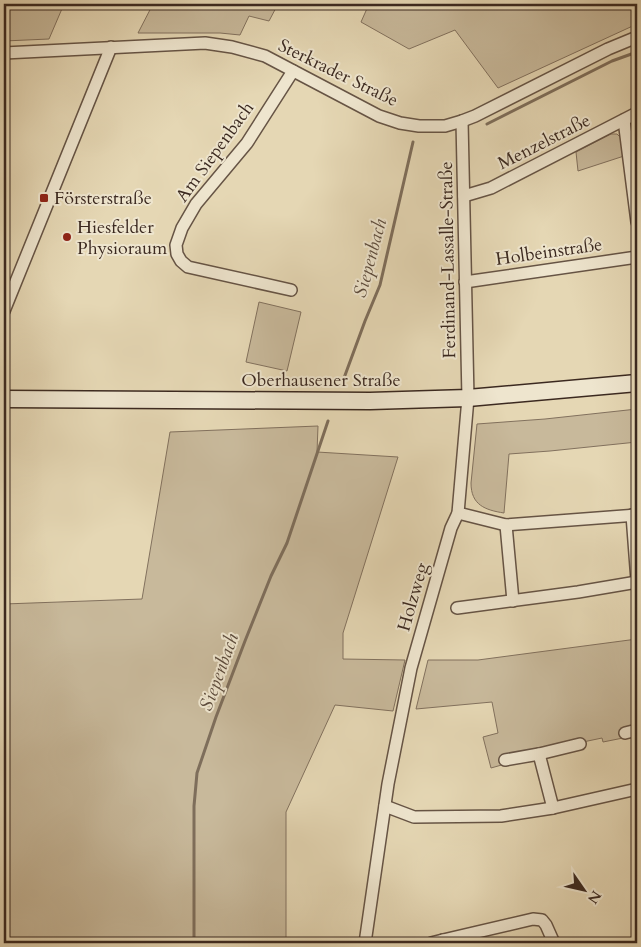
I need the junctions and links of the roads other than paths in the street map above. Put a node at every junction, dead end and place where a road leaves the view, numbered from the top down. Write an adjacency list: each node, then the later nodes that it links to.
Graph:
1 (637, 37): 7 (street, Sterkrader Straße)
2 (111, 48): 3 (street, Sterkrader Straße); 4 (street, Sterkrader Straße); 13 (street)
3 (4, 53)
4 (293, 71): 7 (street, Sterkrader Straße); 12 (street, Am Siepenbach)
5 (637, 113): 6 (street, Menzelstraße)
6 (624, 120): 8 (street, Menzelstraße); 9 (street)
7 (462, 121): 8 (street, Ferdinand-Lassalle-Straße)
8 (464, 196): 11 (street, Ferdinand-Lassalle-Straße)
9 (637, 222)
10 (637, 257): 11 (street, Holbeinstraße)
11 (466, 282): 15 (street, Ferdinand-Lassalle-Straße)
12 (291, 290)
13 (4, 311)
14 (637, 384): 15 (main road, Oberhausener Straße)
15 (468, 398): 16 (main road, Oberhausener Straße); 17 (street, Holzweg)
16 (4, 399)
17 (458, 513): 19 (street); 29 (street, Holzweg)
18 (635, 515): 19 (street); 20 (street)
19 (506, 526): 21 (street)
20 (637, 582): 21 (street)
21 (513, 601): 22 (street)
22 (456, 608)
23 (637, 730): 24 (street)
24 (625, 733)
25 (580, 744): 26 (street)
26 (538, 754): 27 (street); 30 (street)
27 (505, 760)
28 (637, 790): 30 (street)
29 (385, 806): 30 (street); 32 (street, Holzweg)
30 (553, 808)
31 (444, 942): 33 (street); 34 (street)
32 (365, 943)
33 (431, 943)
34 (554, 943)

